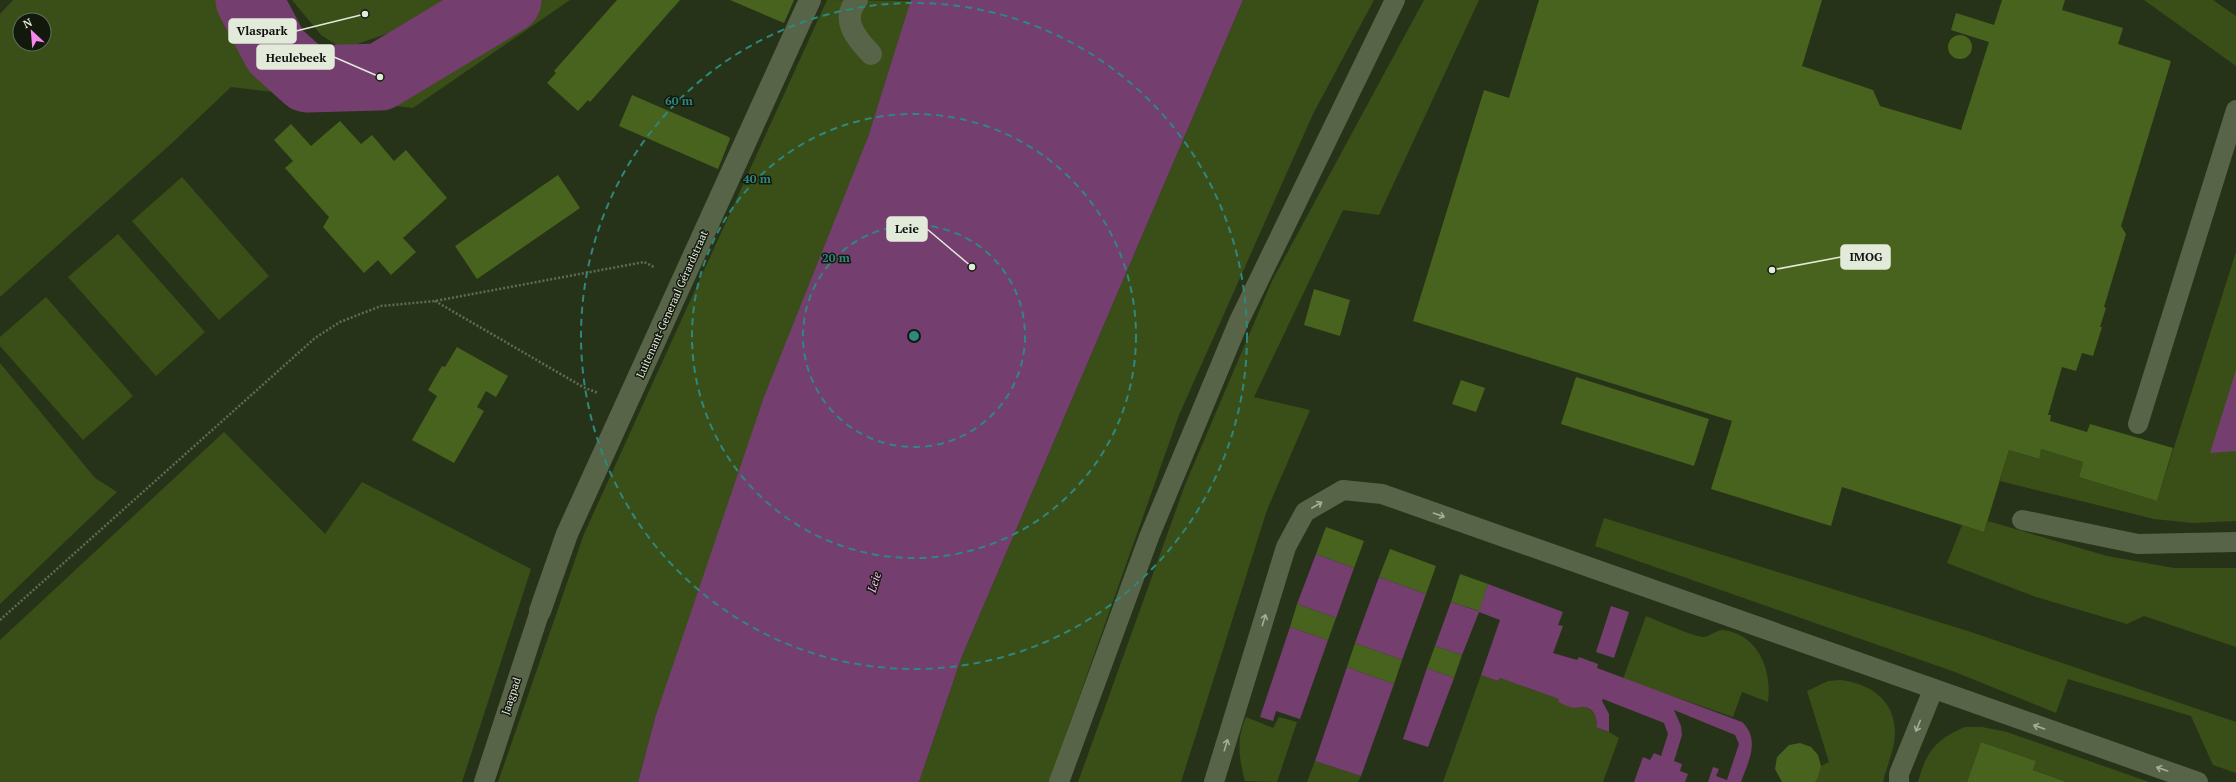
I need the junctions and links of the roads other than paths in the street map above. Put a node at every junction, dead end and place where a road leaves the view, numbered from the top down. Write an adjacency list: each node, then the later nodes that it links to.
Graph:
1 (810, 0): 9 (street, Luitenant-Generaal Gérardstraat)
2 (857, 0): 4 (street)
3 (1395, 0): 12 (lane)
4 (871, 54)
5 (2236, 110): 6 (lane)
6 (2138, 424)
7 (2022, 520): 8 (lane)
8 (2236, 542)
9 (540, 611): 11 (lane, Jaagpad)
10 (1933, 690): 13 (lane, one-way to 10); 14 (lane, one-way to 14); 15 (lane, one-way to 10)
11 (484, 782)
12 (1060, 782)
13 (1214, 782)
14 (1899, 782)
15 (2198, 782)

